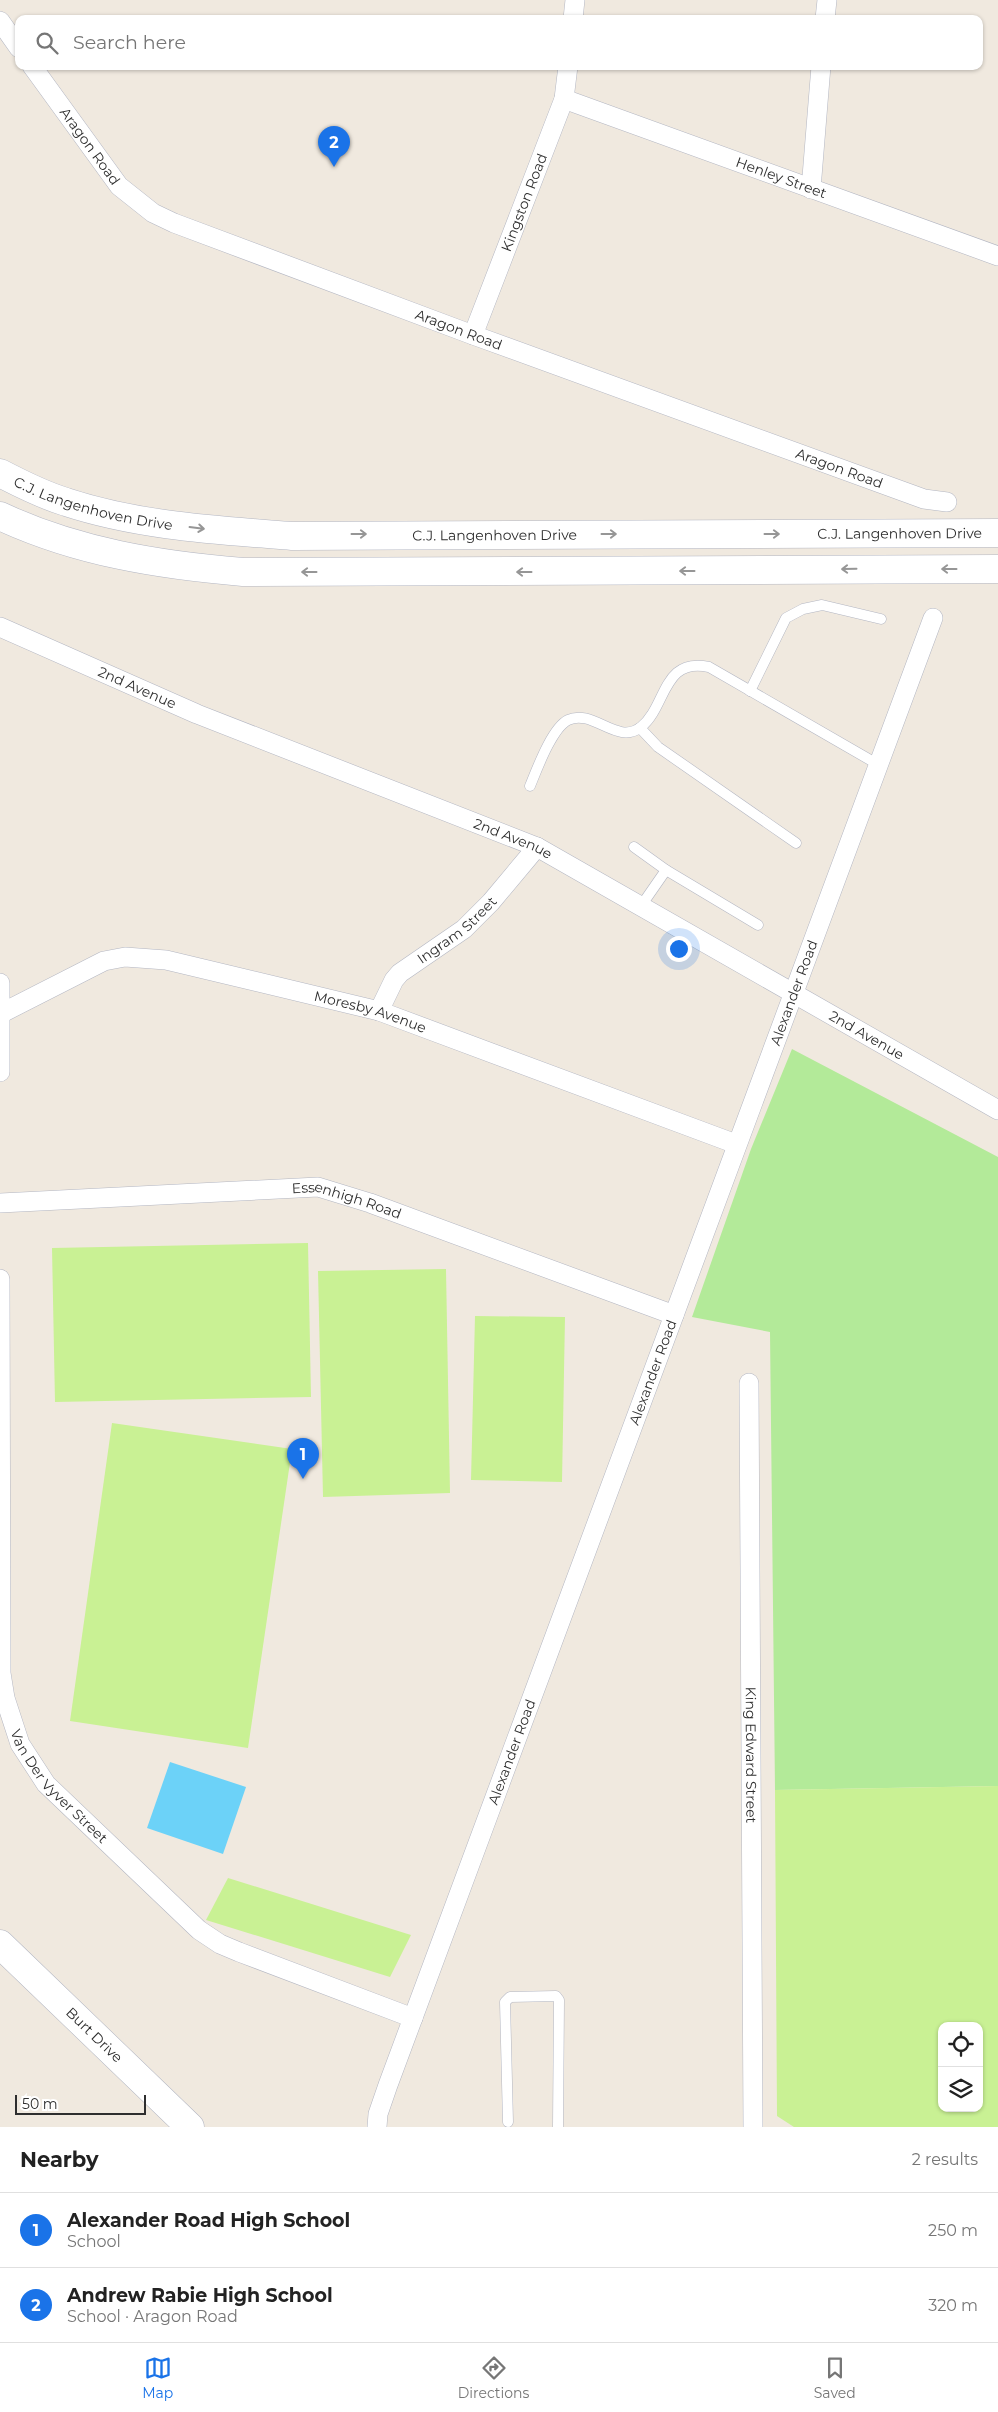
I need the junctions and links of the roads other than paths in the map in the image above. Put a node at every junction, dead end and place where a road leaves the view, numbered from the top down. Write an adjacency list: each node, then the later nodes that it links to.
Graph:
1 (575, 0): 3 (street)
2 (827, 0): 4 (street)
3 (574, 15)
4 (826, 15)
5 (0, 21): 6 (street)
6 (15, 42)
7 (35, 70): 13 (street, Aragon Road)
8 (568, 70): 10 (street, Kingston Road)
9 (822, 70): 11 (street)
10 (564, 99): 11 (street, Henley Street); 13 (street, Kingston Road)
11 (811, 189): 12 (street, Henley Street)
12 (998, 256)
13 (473, 335): 15 (street, Aragon Road)
14 (0, 473): 17 (main road, C.J. Langenhoven Drive, one-way to 17)
15 (947, 502)
16 (0, 516): 18 (main road, one-way to 16)
17 (998, 533)
18 (998, 569)
19 (932, 618): 24 (street, Alexander Road)
20 (881, 619): 22 (lane)
21 (0, 627): 28 (street, 2nd Avenue)
22 (750, 691): 23 (lane); 24 (lane)
23 (640, 728): 25 (lane); 26 (lane)
24 (879, 765): 33 (street, Alexander Road)
25 (530, 786)
26 (796, 843)
27 (634, 846): 29 (lane)
28 (537, 847): 30 (street, 2nd Avenue); 34 (street, Ingram Street)
29 (666, 870): 30 (lane); 31 (lane)
30 (641, 906): 33 (street, 2nd Avenue)
31 (758, 925)
32 (0, 983): 35 (street)
33 (794, 993): 37 (street, 2nd Avenue); 38 (street, Alexander Road)
34 (379, 1012): 35 (street, Moresby Avenue); 38 (street, Moresby Avenue)
35 (0, 1014): 36 (street)
36 (0, 1072)
37 (998, 1110)
38 (736, 1144): 41 (street, Alexander Road)
39 (0, 1203): 41 (street, Essenhigh Road)
40 (0, 1279): 43 (street, Van Der Vyver Street)
41 (674, 1315): 46 (street, Alexander Road)
42 (748, 1383): 51 (street, King Edward Street)
43 (0, 1408): 44 (street, Van Der Vyver Street)
44 (1, 1611): 46 (street, Van Der Vyver Street)
45 (0, 1944): 48 (main road, Burt Drive)
46 (413, 2018): 49 (street, Alexander Road)
47 (508, 2122): 50 (lane)
48 (190, 2127)
49 (377, 2127)
50 (558, 2127)
51 (753, 2127)

